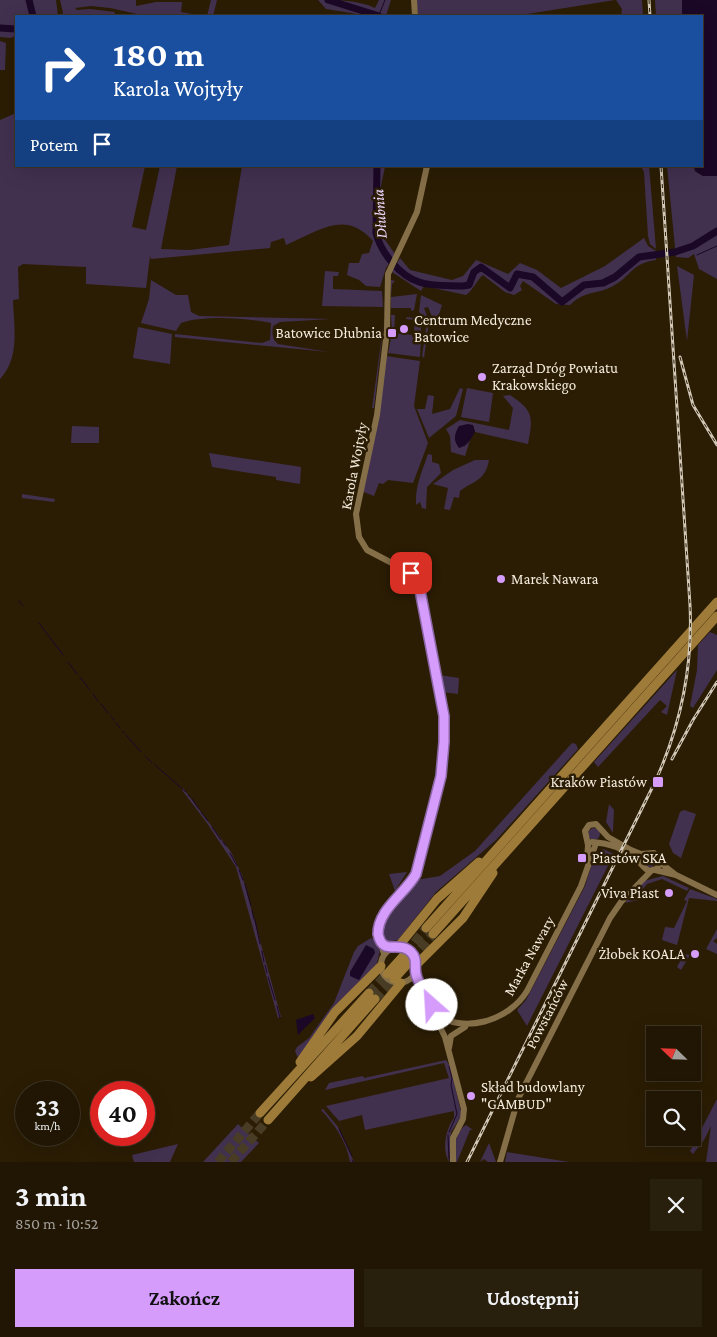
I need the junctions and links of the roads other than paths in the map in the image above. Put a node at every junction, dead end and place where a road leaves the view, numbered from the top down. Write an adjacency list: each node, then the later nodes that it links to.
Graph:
1 (414, 0): 2 (street)
2 (415, 15)
3 (427, 167): 21 (street, Karola Wojtyły)
4 (716, 604): 10 (highway)
5 (716, 617): 10 (highway)
6 (604, 833): 7 (street); 8 (street); 9 (street)
7 (586, 840): 8 (street); 16 (street, Marka Nawary)
8 (597, 842): 9 (street); 16 (street, Marka Nawary)
9 (611, 842): 11 (street)
10 (503, 849): 20 (highway); 23 (highway); 23 (highway)
11 (634, 854): 12 (street); 14 (street)
12 (645, 854): 13 (street); 14 (street, Powstańców)
13 (660, 862): 15 (street, Powstańców); 17 (street)
14 (641, 865): 15 (street); 18 (street, Powstańców)
15 (653, 871): 17 (street); 18 (street, Powstańców)
16 (586, 873): 31 (street, Marka Nawary)
17 (676, 875): 19 (street)
18 (635, 886): 37 (street, Powstańców)
19 (717, 895)
20 (430, 931)
21 (379, 938): 22 (street, Karola Wojtyły); 23 (street)
22 (384, 954): 23 (street); 24 (street)
23 (406, 957): 25 (highway); 25 (street); 26 (street)
24 (381, 966): 25 (street); 34 (highway)
25 (398, 979): 26 (street); 34 (highway)
26 (423, 987): 28 (street)
27 (372, 996): 34 (highway)
28 (435, 1013): 29 (street); 32 (street)
29 (446, 1021): 30 (street); 32 (street)
30 (454, 1024): 31 (street, Marka Nawary); 33 (street)
31 (469, 1024): 33 (street, Marka Nawary)
32 (440, 1027): 33 (street)
33 (450, 1034): 36 (street)
34 (291, 1087): 35 (highway)
35 (264, 1117)
36 (453, 1162)
37 (500, 1162)

